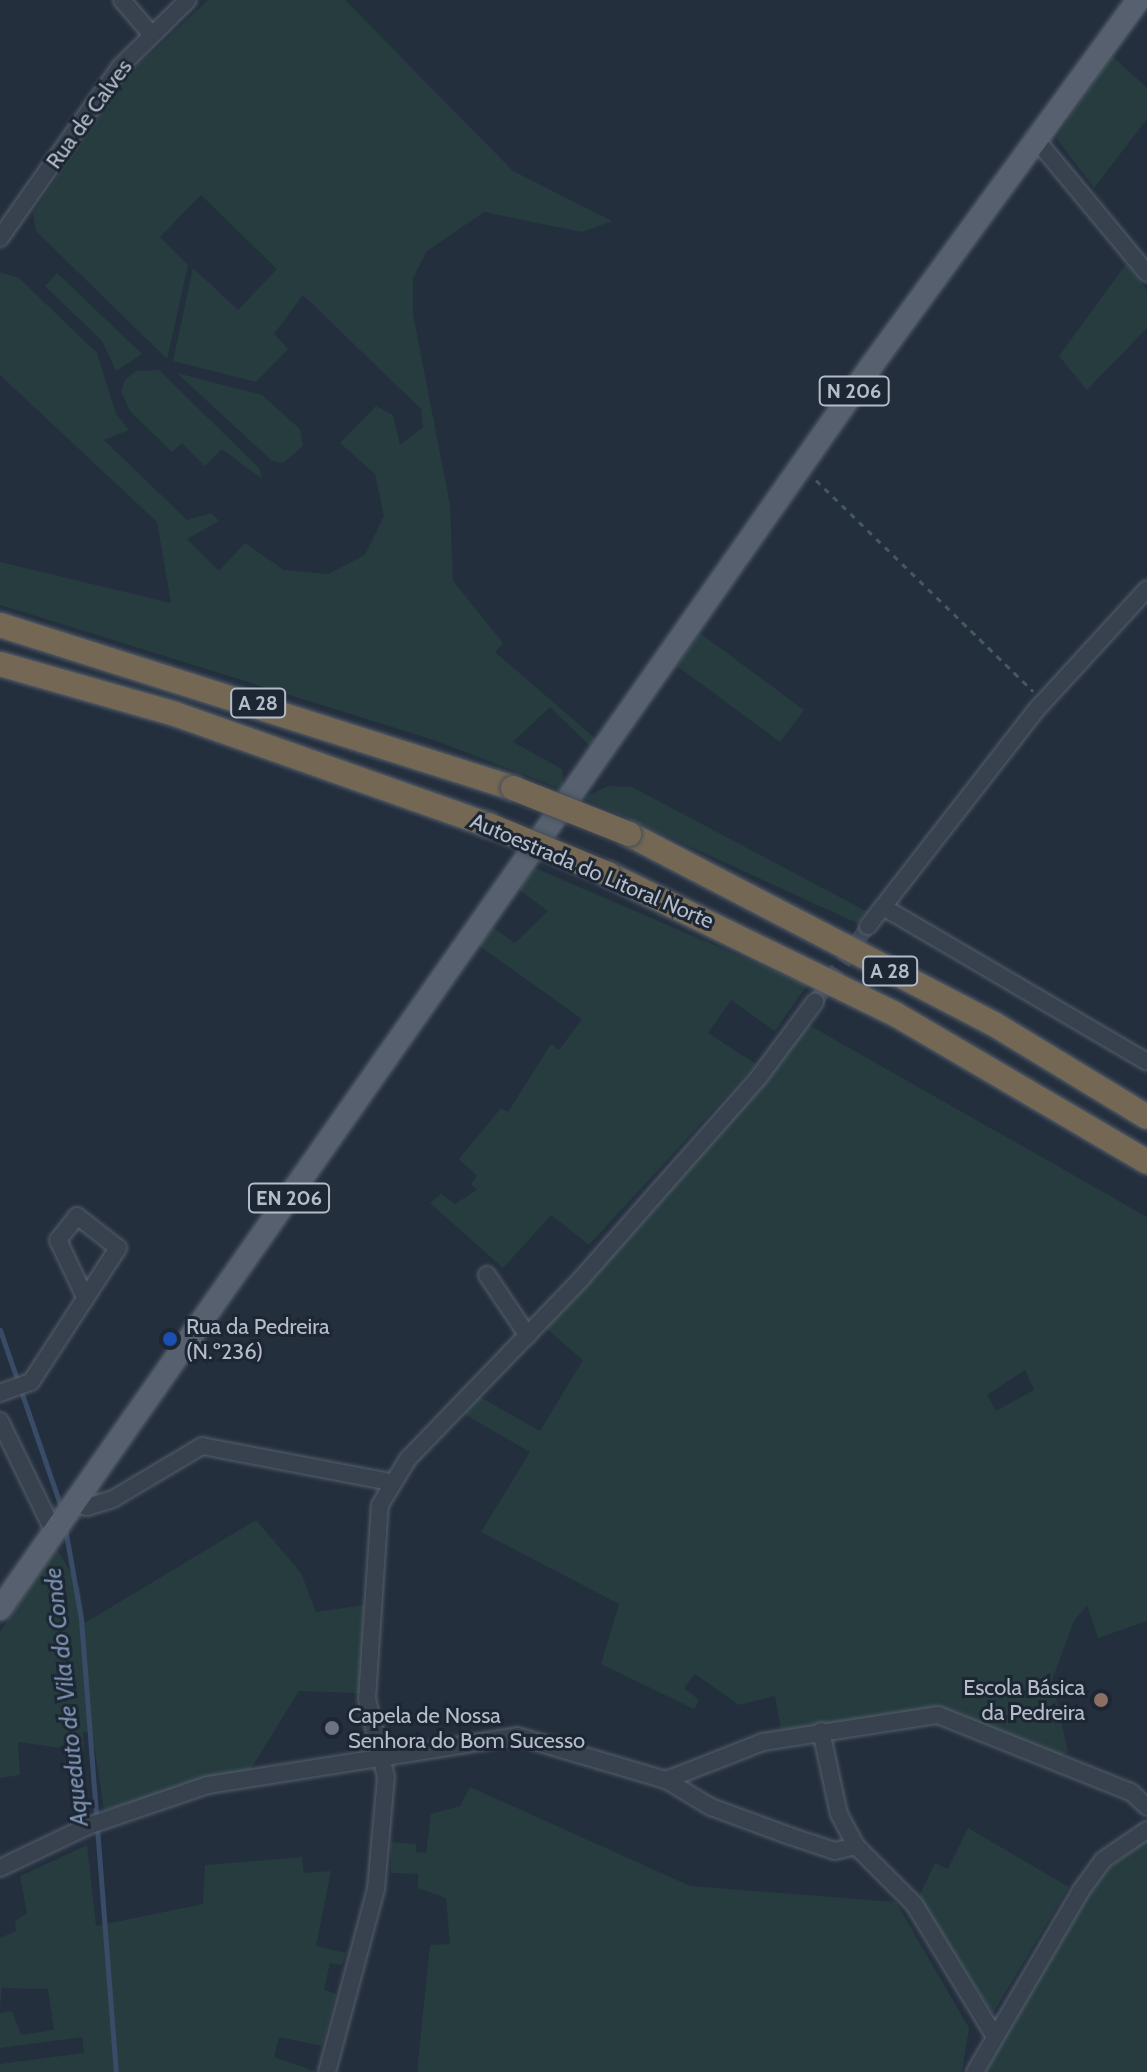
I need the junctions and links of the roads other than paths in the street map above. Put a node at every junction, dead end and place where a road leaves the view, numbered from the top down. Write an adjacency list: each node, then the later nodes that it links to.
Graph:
1 (122, 0): 4 (street)
2 (188, 0): 4 (street, Rua de Calves)
3 (1138, 0): 5 (main road, N 206)
4 (152, 35): 6 (street, Rua de Calves)
5 (1034, 137): 7 (street); 11 (main road, N 206)
6 (0, 238)
7 (1147, 273)
8 (1147, 589): 12 (street)
9 (0, 625): 16 (highway, Autoestrada do Litoral Norte / A 28, bridge)
10 (0, 664): 17 (highway, Autoestrada do Litoral Norte / A 28, bridge)
11 (577, 786): 24 (main road, EN 206)
12 (883, 907): 13 (street); 15 (street)
13 (868, 926)
14 (815, 1002): 20 (street)
15 (1147, 1062)
16 (1147, 1117)
17 (1147, 1162)
18 (487, 1275): 20 (street)
19 (84, 1295): 19 (street); 21 (street)
20 (528, 1336): 23 (street)
21 (0, 1393)
22 (0, 1421): 25 (street)
23 (390, 1482): 24 (street); 28 (street)
24 (72, 1503): 25 (main road, EN 206)
25 (53, 1530): 26 (main road, EN 206)
26 (0, 1609)
27 (821, 1731): 29 (street); 30 (street); 32 (street)
28 (380, 1760): 29 (street); 33 (street); 35 (street)
29 (666, 1780): 32 (street)
30 (1147, 1807)
31 (1147, 1830): 34 (street)
32 (856, 1846): 34 (street)
33 (0, 1868)
34 (994, 2035): 36 (street)
35 (327, 2072)
36 (975, 2072)

